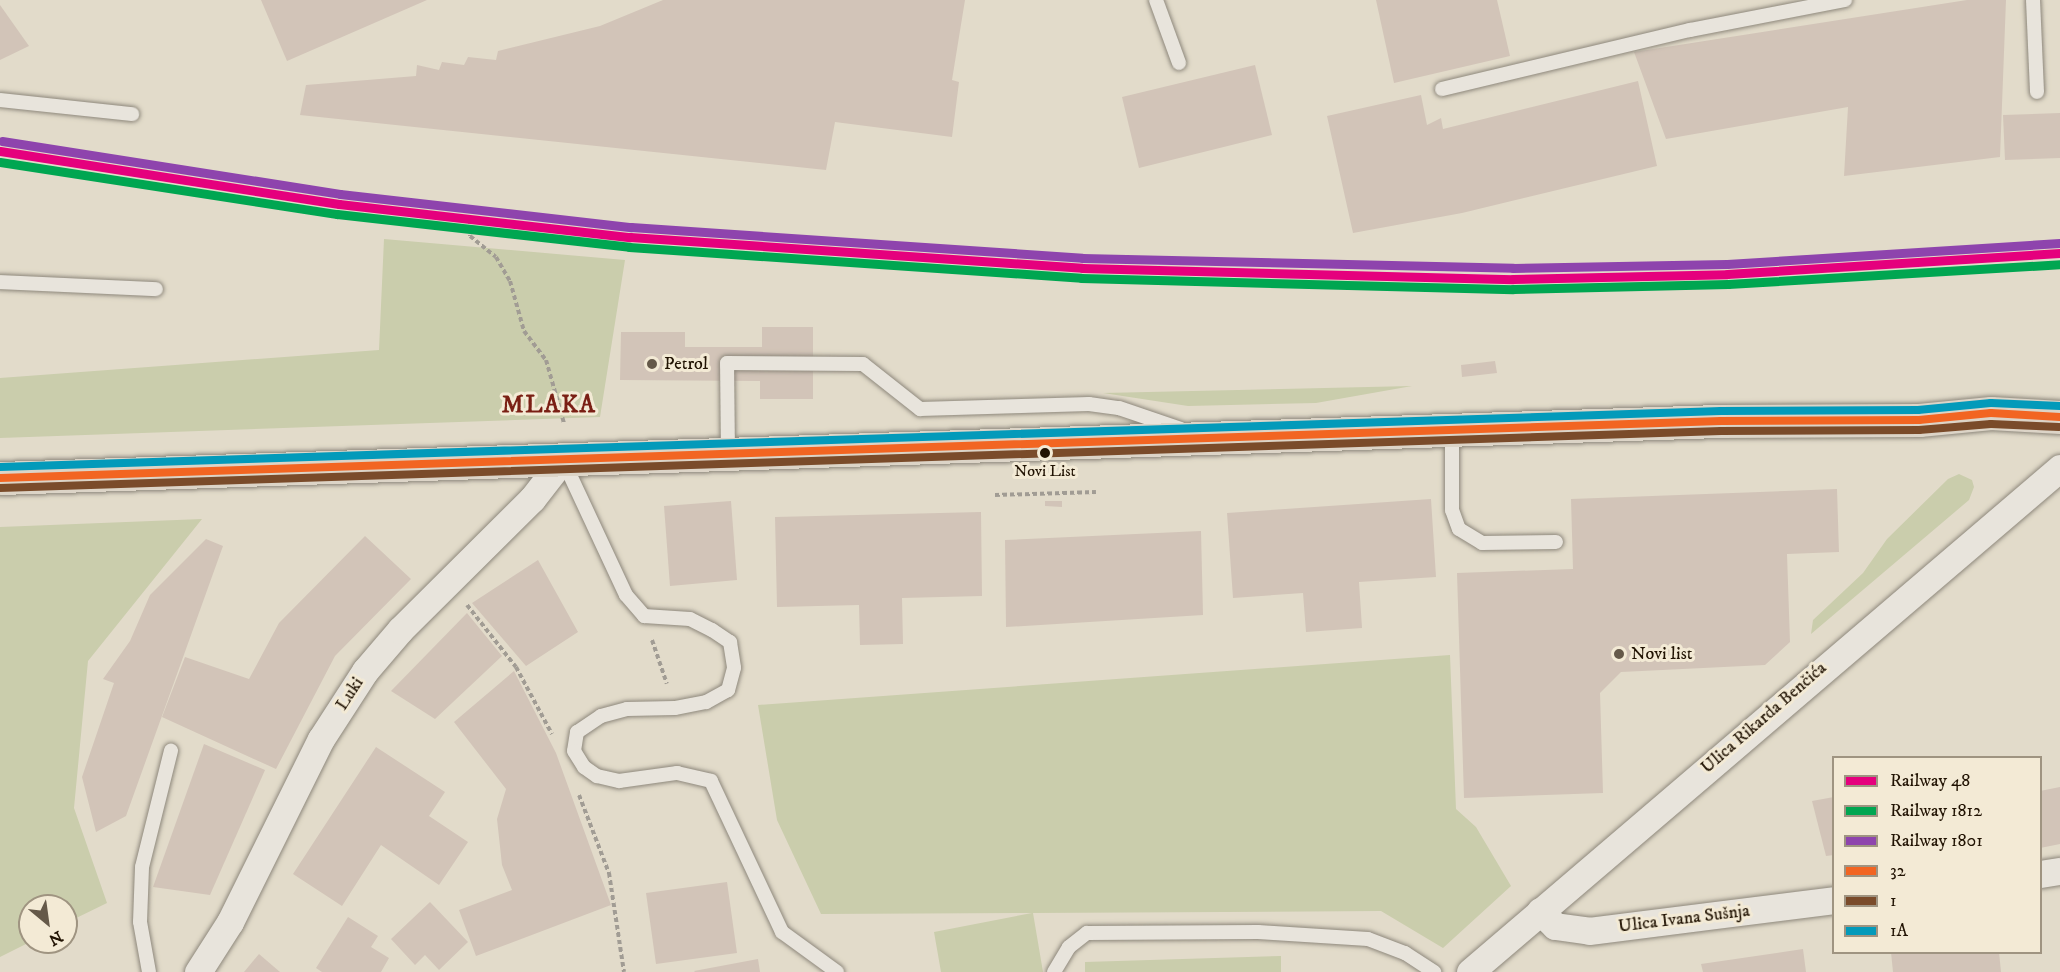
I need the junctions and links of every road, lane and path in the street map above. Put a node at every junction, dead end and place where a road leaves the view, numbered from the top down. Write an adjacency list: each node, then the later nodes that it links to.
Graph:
1 (1156, 0): 4 (lane)
2 (1845, 0): 5 (lane)
3 (2033, 0): 6 (lane)
4 (1179, 63)
5 (1442, 88)
6 (2037, 92)
7 (0, 100): 8 (lane)
8 (132, 114)
9 (470, 220): 13 (path)
10 (0, 282): 11 (lane)
11 (156, 289)
12 (2060, 417): 14 (main road)
13 (564, 423)
14 (1452, 429): 15 (main road); 22 (lane)
15 (1205, 439): 16 (main road); 16 (lane)
16 (729, 455): 17 (main road)
17 (563, 459): 19 (main road); 23 (street, Luki); 24 (lane)
18 (2060, 468): 32 (street, Ulica Rikarda Benčića)
19 (0, 478)
20 (1096, 492): 21 (path)
21 (995, 495)
22 (1556, 542)
23 (449, 584): 26 (path); 34 (street, Luki)
24 (644, 616): 25 (path); 25 (lane)
25 (675, 708): 36 (lane)
26 (554, 738)
27 (171, 751): 33 (lane)
28 (578, 792): 35 (path)
29 (2060, 871): 30 (street)
30 (2042, 874)
31 (1832, 900): 32 (street, Ulica Ivana Sušnja)
32 (1540, 911): 39 (street, Ulica Rikarda Benčića)
33 (149, 972)
34 (198, 972)
35 (624, 972)
36 (837, 972)
37 (1054, 972): 38 (lane)
38 (1434, 972)
39 (1470, 972)

